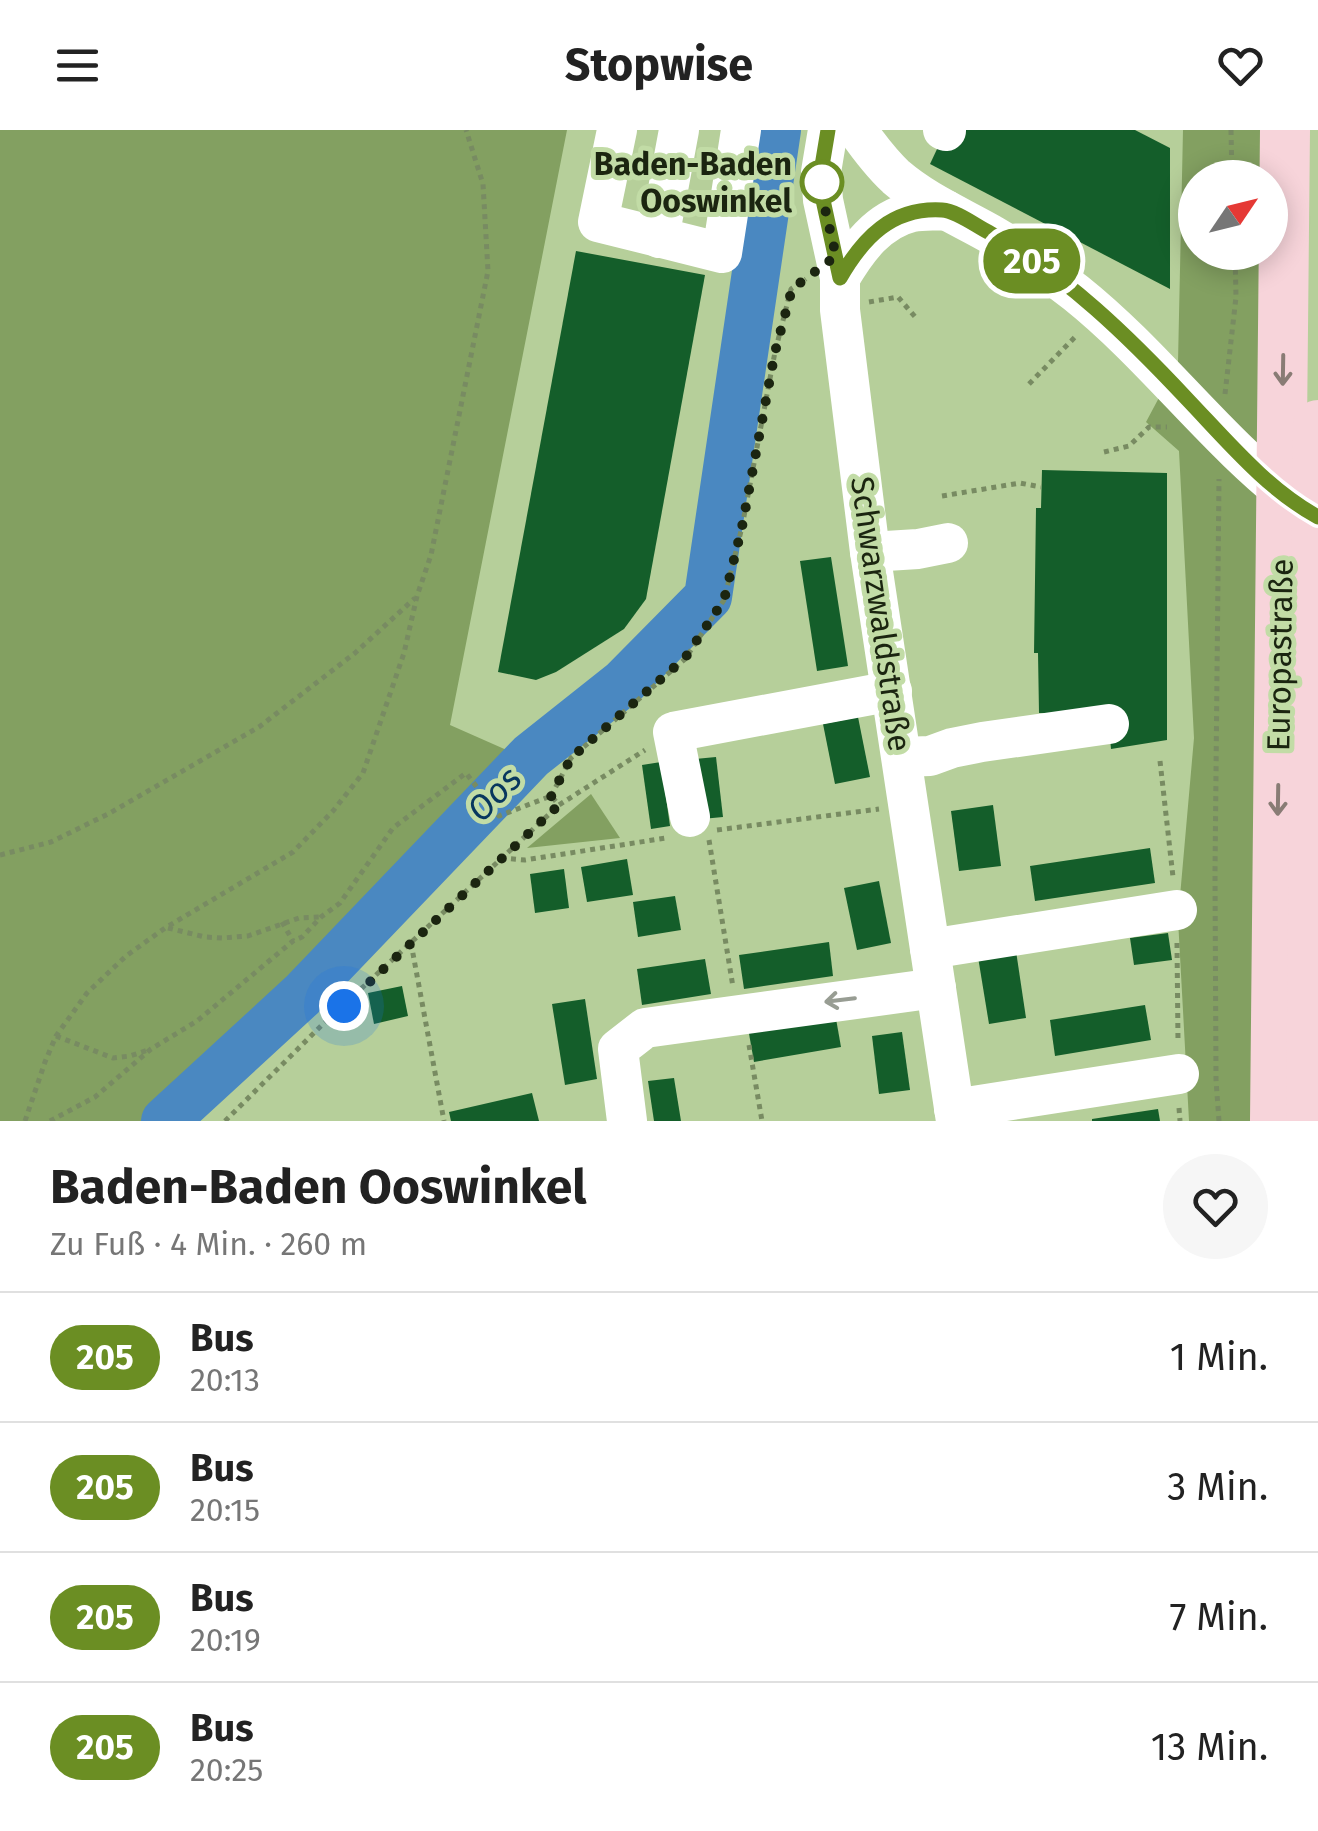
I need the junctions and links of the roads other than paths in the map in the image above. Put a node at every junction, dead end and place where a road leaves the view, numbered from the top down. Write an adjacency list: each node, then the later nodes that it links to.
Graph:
1 (617, 130): 8 (street)
2 (679, 130): 8 (street)
3 (741, 130): 8 (street)
4 (828, 130): 9 (street, Schwarzwaldstraße)
5 (1285, 130): 24 (main road, Europastraße, one-way to 24)
6 (874, 139): 7 (street)
7 (946, 210): 9 (street); 11 (street)
8 (659, 238)
9 (838, 267): 13 (street, Schwarzwaldstraße)
10 (1318, 425): 16 (main road, Europastraße)
11 (1318, 517)
12 (948, 543): 13 (street)
13 (870, 552): 14 (street, Schwarzwaldstraße)
14 (892, 691): 17 (street, Schwarzwaldstraße); 18 (street)
15 (1109, 724): 17 (street)
16 (1316, 748): 25 (main road, Europastraße)
17 (902, 757): 20 (street, Schwarzwaldstraße)
18 (699, 824)
19 (1177, 910): 20 (street)
20 (933, 968): 22 (street, Schwarzwaldstraße); 23 (street, one-way to 23)
21 (1179, 1074): 22 (street, Schwarzwaldstraße)
22 (955, 1115)
23 (627, 1121)
24 (1274, 1121)
25 (1311, 1121)

